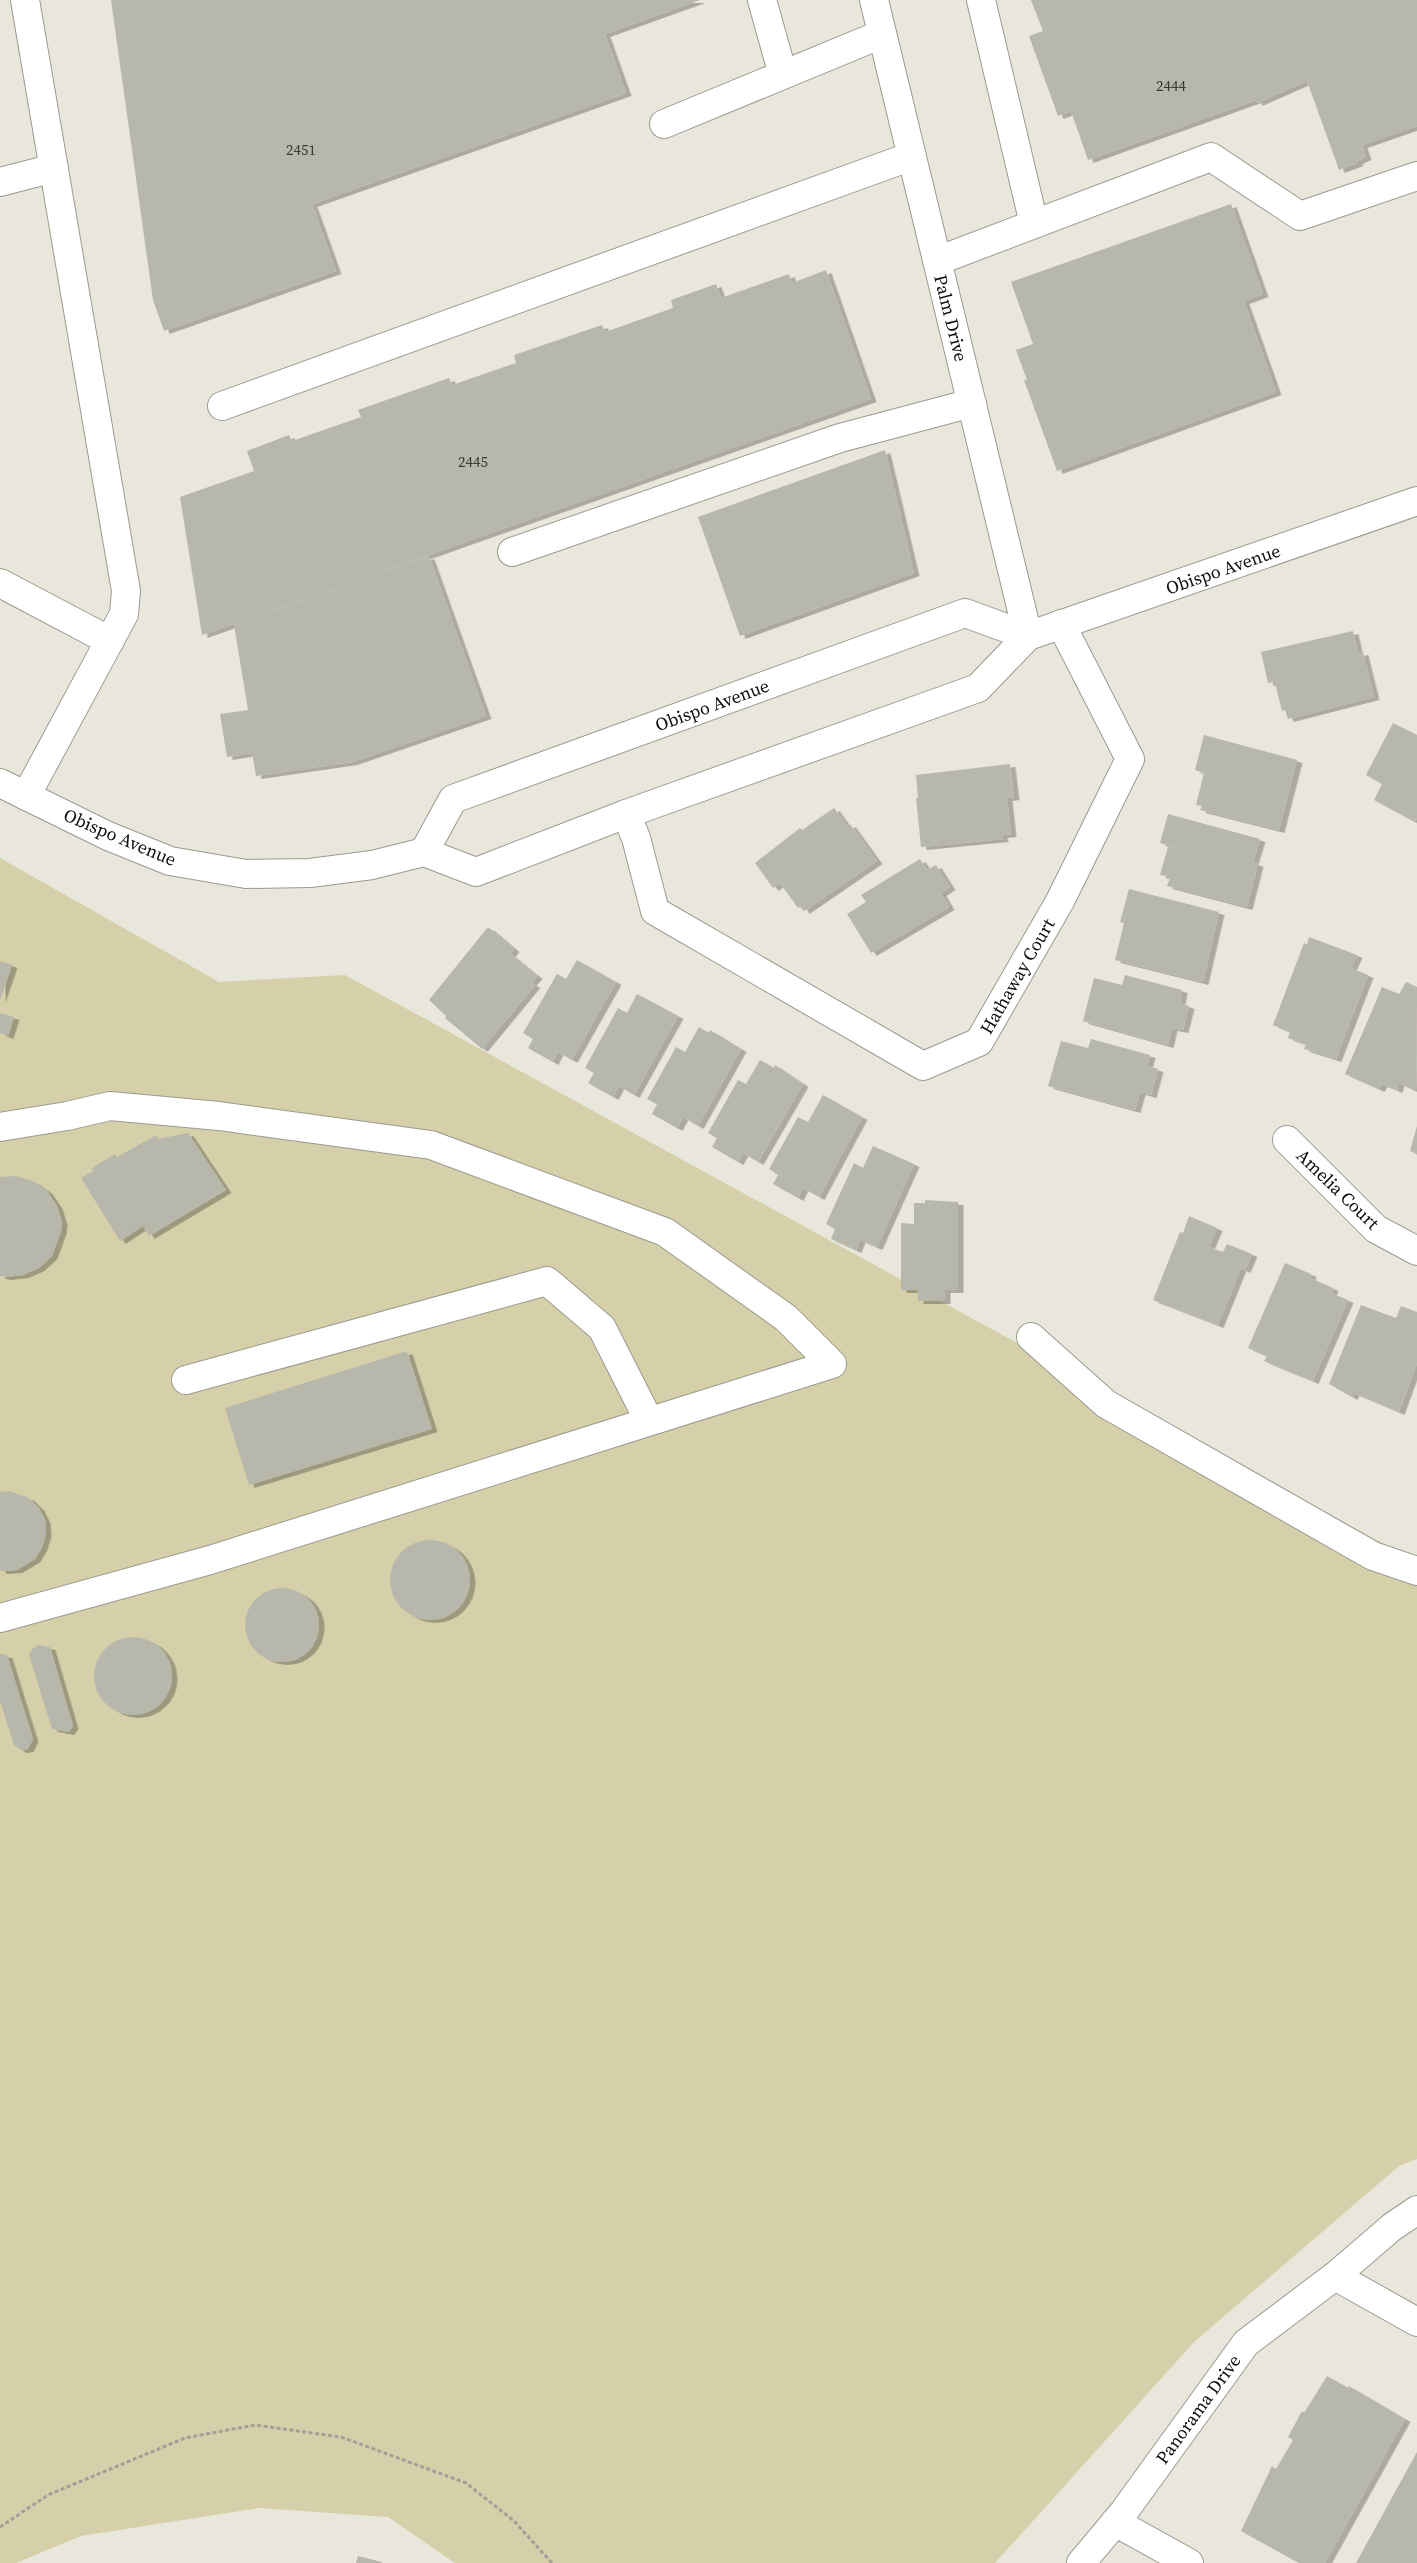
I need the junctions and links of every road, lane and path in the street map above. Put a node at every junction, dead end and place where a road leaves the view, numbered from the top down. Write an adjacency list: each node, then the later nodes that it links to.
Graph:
1 (25, 0): 9 (street)
2 (762, 0): 6 (street)
3 (874, 0): 5 (street, Palm Drive)
4 (981, 0): 12 (street)
5 (882, 34): 6 (street); 8 (street, Palm Drive)
6 (783, 75): 7 (street)
7 (664, 124)
8 (912, 156): 13 (street, Palm Drive); 15 (street)
9 (54, 168): 11 (street); 21 (street)
10 (1417, 176): 12 (street)
11 (0, 182)
12 (1034, 224): 13 (street)
13 (937, 261): 14 (street, Palm Drive)
14 (972, 403): 17 (street); 20 (street, Palm Drive)
15 (222, 406)
16 (1417, 501): 19 (street, Obispo Avenue)
17 (512, 552)
18 (0, 583): 21 (street)
19 (1061, 624): 20 (street, Obispo Avenue); 24 (street, Hathaway Court)
20 (1028, 636): 24 (street, Obispo Avenue); 25 (street, Obispo Avenue)
21 (110, 641): 23 (street)
22 (0, 783): 23 (street, Obispo Avenue)
23 (26, 796): 25 (street, Obispo Avenue)
24 (626, 814): 25 (street, Obispo Avenue)
25 (424, 852)
26 (0, 1127): 31 (street)
27 (1287, 1140): 28 (street, Amelia Court)
28 (1417, 1251)
29 (1030, 1337): 32 (street)
30 (186, 1380): 31 (street)
31 (649, 1421): 33 (street)
32 (1417, 1571)
33 (0, 1618)
34 (1417, 2210): 35 (street, Panorama Drive)
35 (1335, 2276): 36 (street); 37 (street, Panorama Drive)
36 (1417, 2322)
37 (1115, 2522): 40 (street, Panorama Drive); 41 (street)
38 (0, 2527): 39 (path)
39 (552, 2563)
40 (1081, 2563)
41 (1189, 2563)

